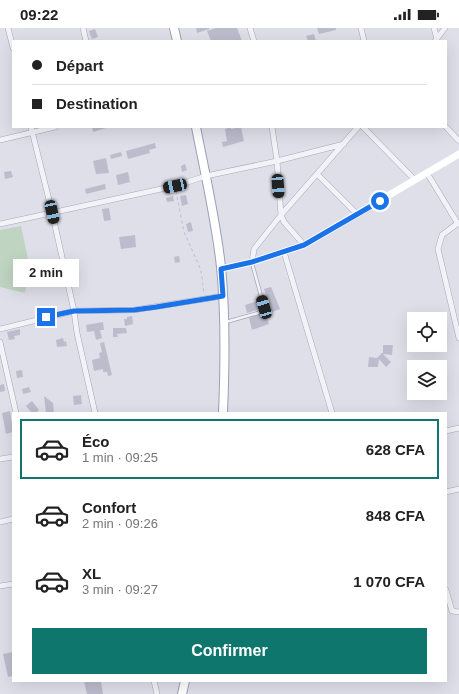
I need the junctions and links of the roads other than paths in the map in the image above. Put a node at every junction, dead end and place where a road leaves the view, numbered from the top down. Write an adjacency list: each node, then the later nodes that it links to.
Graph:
1 (8, 28): 13 (street)
2 (83, 28): 8 (street)
3 (174, 28): 9 (main road)
4 (250, 28): 10 (street)
5 (361, 28): 11 (street)
6 (434, 28): 12 (street)
7 (445, 28): 12 (street)
8 (86, 40)
9 (177, 40)
10 (254, 40)
11 (364, 40)
12 (436, 40)
13 (12, 44)
14 (48, 128): 20 (street)
15 (196, 128): 28 (main road)
16 (272, 128): 25 (street)
17 (357, 128): 23 (street)
18 (364, 128): 29 (street)
19 (447, 128): 22 (street)
20 (32, 130): 21 (street); 30 (street)
21 (0, 140)
22 (459, 141)
23 (344, 144): 25 (street); 27 (street)
24 (459, 154): 26 (main road)
25 (277, 161): 28 (street); 32 (street)
26 (427, 173): 29 (main road); 34 (street)
27 (317, 174): 31 (street); 32 (street)
28 (206, 176): 30 (street); 38 (main road)
29 (415, 180): 31 (main road)
30 (52, 212): 33 (street); 40 (street)
31 (357, 214): 35 (main road)
32 (281, 215): 35 (street); 37 (street)
33 (0, 224)
34 (458, 224): 43 (street)
35 (304, 245): 36 (main road)
36 (284, 252): 37 (main road); 48 (street)
37 (252, 262): 38 (main road); 41 (lane)
38 (221, 269): 39 (main road)
39 (223, 296): 40 (street); 41 (main road)
40 (74, 311): 42 (street); 46 (street)
41 (224, 322): 47 (main road)
42 (0, 329)
43 (459, 338)
44 (0, 342): 45 (street)
45 (16, 412)
46 (95, 412)
47 (223, 412)
48 (332, 412)
49 (459, 428): 50 (street)
50 (447, 431)
51 (12, 457): 52 (street)
52 (0, 459)
53 (459, 489): 54 (street)
54 (447, 492)
55 (12, 519): 56 (street)
56 (0, 522)
57 (12, 584): 58 (street)
58 (0, 586)
59 (447, 594): 60 (street)
60 (459, 612)
61 (154, 682): 63 (street)
62 (185, 682): 64 (main road)
63 (157, 694)
64 (182, 694)

